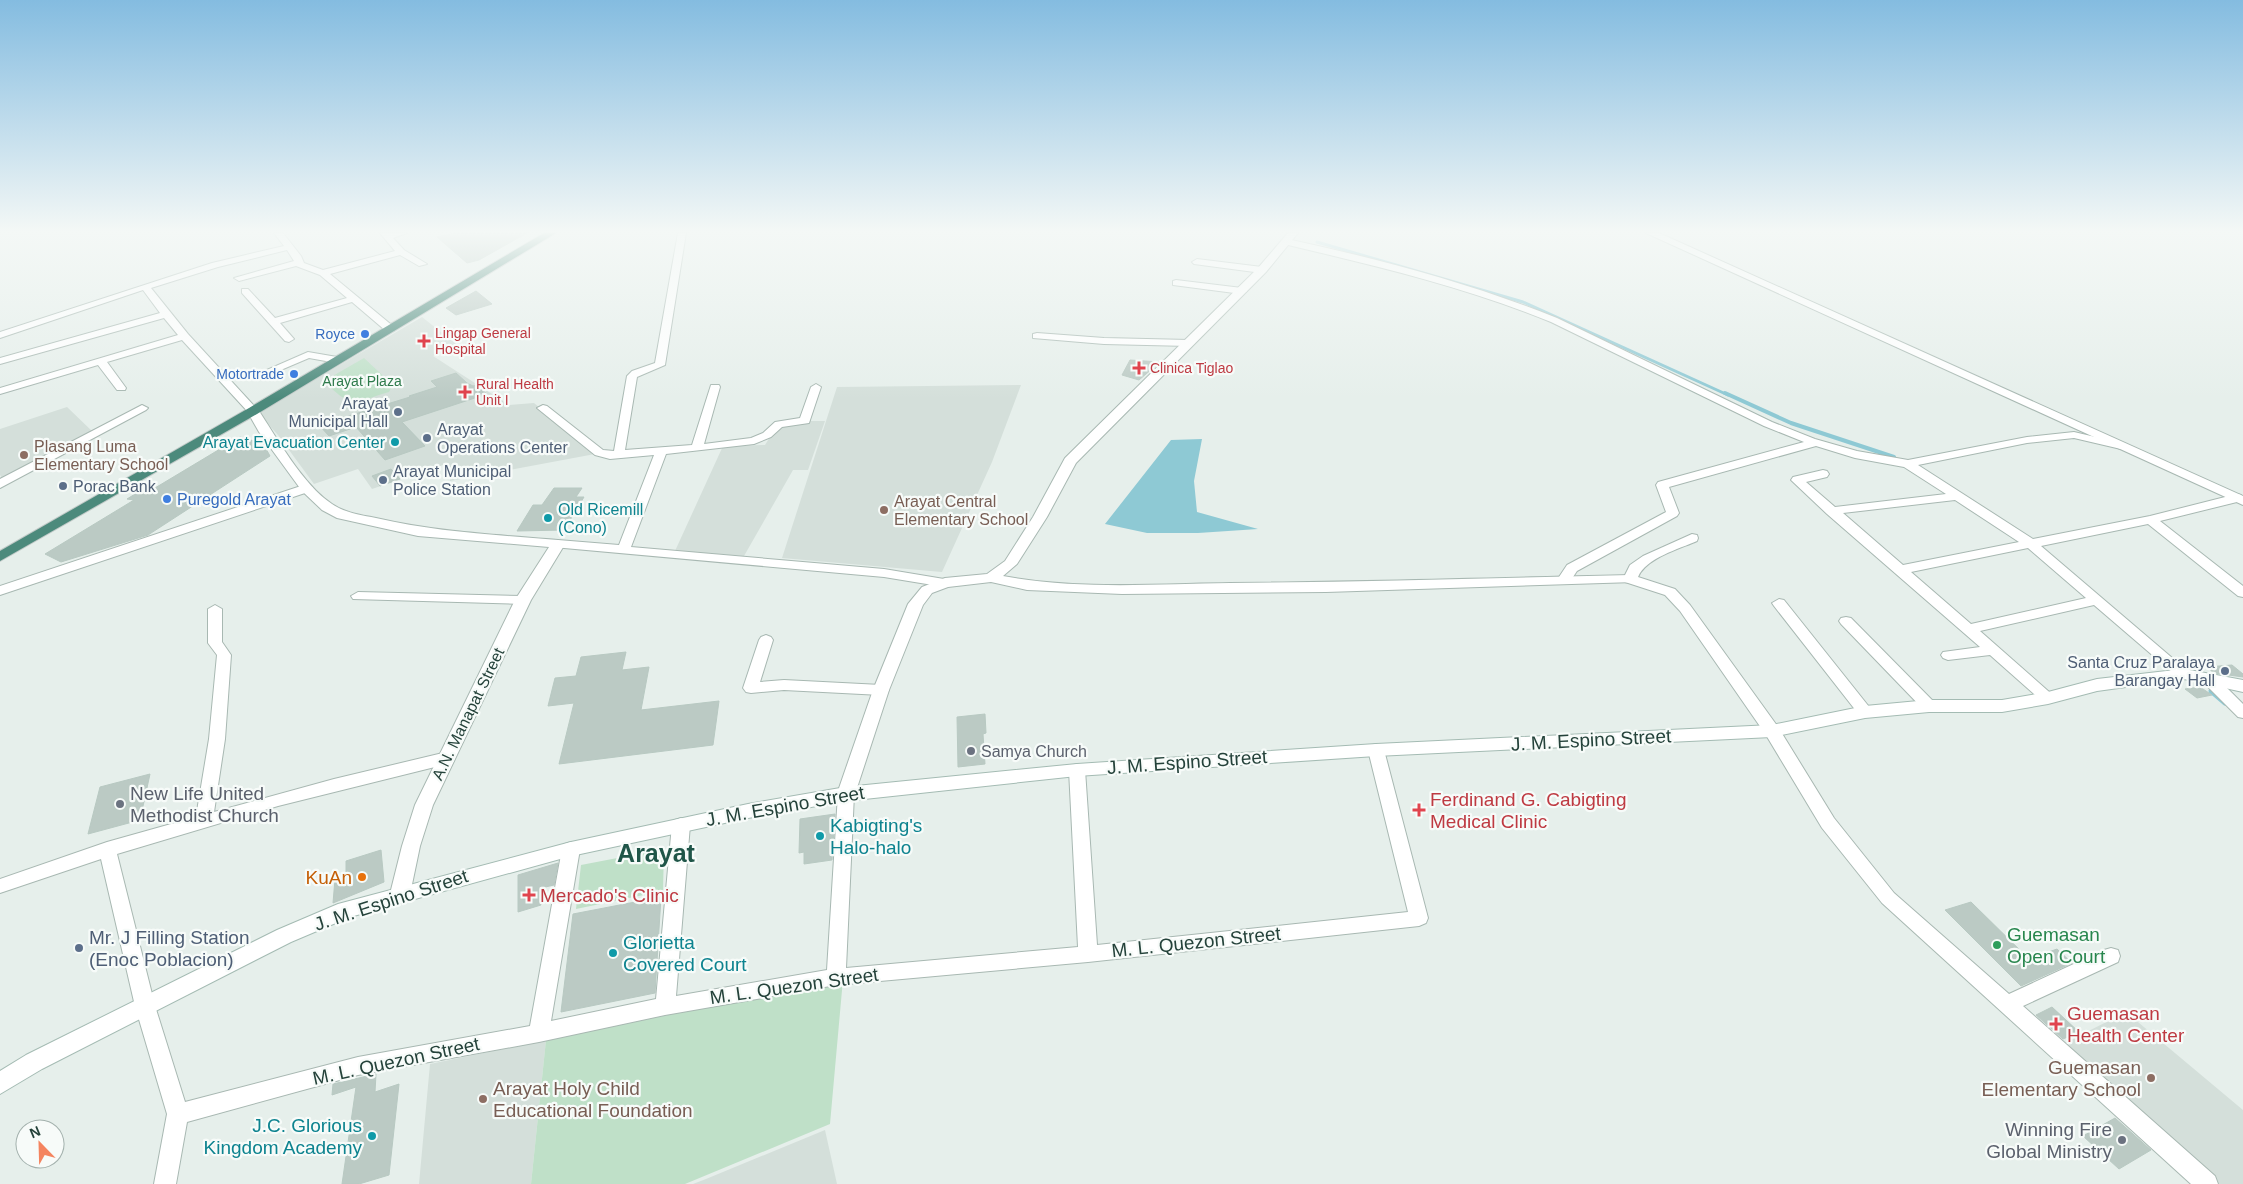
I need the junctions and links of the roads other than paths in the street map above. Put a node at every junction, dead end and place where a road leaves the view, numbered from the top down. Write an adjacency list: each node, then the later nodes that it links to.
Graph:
1 (138, 288): 16 (street)
2 (147, 288): 13 (street)
3 (340, 288): 12 (street)
4 (458, 288): 15 (highway)
5 (673, 288): 36 (street)
6 (1216, 288): 10 (street)
7 (1245, 288): 10 (street)
8 (1461, 288): 32 (street)
9 (1773, 288): 33 (street)
10 (1242, 291): 20 (street)
11 (245, 292): 14 (street)
12 (352, 299): 14 (street); 15 (street)
13 (167, 314): 17 (street); 22 (street)
14 (273, 322): 19 (street)
15 (390, 329): 21 (highway)
16 (0, 335)
17 (184, 336): 23 (street); 31 (street)
18 (1037, 336): 20 (street)
19 (289, 339)
20 (1189, 343): 51 (street)
21 (338, 360): 24 (street); 31 (highway)
22 (0, 361)
23 (100, 361): 27 (street); 28 (street)
24 (258, 376)
25 (715, 387): 34 (street)
26 (816, 387): 34 (street)
27 (121, 388)
28 (0, 391)
29 (142, 408): 39 (street)
30 (543, 408): 36 (street)
31 (253, 411): 40 (street); 49 (highway)
32 (1815, 443): 37 (street); 53 (street)
33 (2122, 446): 37 (street); 42 (street)
34 (697, 448): 35 (street)
35 (661, 452): 36 (street); 48 (street)
36 (619, 454)
37 (1908, 464): 41 (street)
38 (1823, 474): 43 (street)
39 (1, 482)
40 (307, 488): 46 (street); 55 (street)
41 (1959, 496): 43 (street); 47 (street)
42 (2240, 500): 44 (street)
43 (1831, 511): 50 (street)
44 (2150, 520): 47 (street); 56 (street)
45 (1692, 538): 52 (street)
46 (558, 544): 48 (street); 58 (street, A.N. Manapat Street)
47 (2031, 544): 50 (street); 59 (street)
48 (624, 549): 54 (street)
49 (0, 557)
50 (1899, 570): 63 (street)
51 (991, 578): 53 (street); 54 (street)
52 (1630, 579): 53 (street); 75 (street)
53 (1564, 580)
54 (945, 583): 70 (street)
55 (0, 590)
56 (2243, 592)
57 (358, 596): 58 (street)
58 (523, 600): 77 (street, A.N. Manapat Street)
59 (2098, 600): 63 (street); 67 (street)
60 (1779, 604): 73 (street)
61 (215, 609): 80 (street)
62 (1846, 621): 72 (street)
63 (1968, 629): 65 (street)
64 (766, 640): 70 (street)
65 (1993, 650): 66 (street); 71 (street)
66 (1948, 655)
67 (2184, 674): 68 (street); 71 (street, J. M. Espino Street)
68 (2211, 681): 69 (street); 74 (street)
69 (2243, 686)
70 (881, 690): 79 (street)
71 (2048, 698): 72 (street, J. M. Espino Street)
72 (1929, 706): 73 (street, J. M. Espino Street)
73 (1865, 712): 75 (street, J. M. Espino Street)
74 (2243, 712)
75 (1772, 732): 76 (street, J. M. Espino Street); 89 (street)
76 (1376, 750): 78 (street, J. M. Espino Street); 86 (street, M. L. Quezon Street)
77 (446, 758): 80 (street); 85 (street, A.N. Manapat Street)
78 (1077, 770): 79 (street, J. M. Espino Street); 86 (street)
79 (846, 794): 81 (street, J. M. Espino Street); 88 (street)
80 (204, 819): 82 (street)
81 (681, 825): 83 (street, J. M. Espino Street); 91 (street)
82 (108, 849): 84 (street); 90 (street)
83 (571, 849): 85 (street, J. M. Espino Street); 92 (street)
84 (0, 886)
85 (400, 894): 90 (street, J. M. Espino Street)
86 (1088, 954): 88 (street, M. L. Quezon Street)
87 (2111, 956): 89 (street)
88 (836, 977): 91 (street, M. L. Quezon Street)
89 (2007, 1004): 96 (street)
90 (145, 1006): 93 (street, J. M. Espino Street); 94 (street)
91 (665, 1006): 92 (street, M. L. Quezon Street)
92 (539, 1033): 94 (street, M. L. Quezon Street)
93 (0, 1083)
94 (178, 1114): 95 (street)
95 (165, 1184)
96 (2207, 1184)

